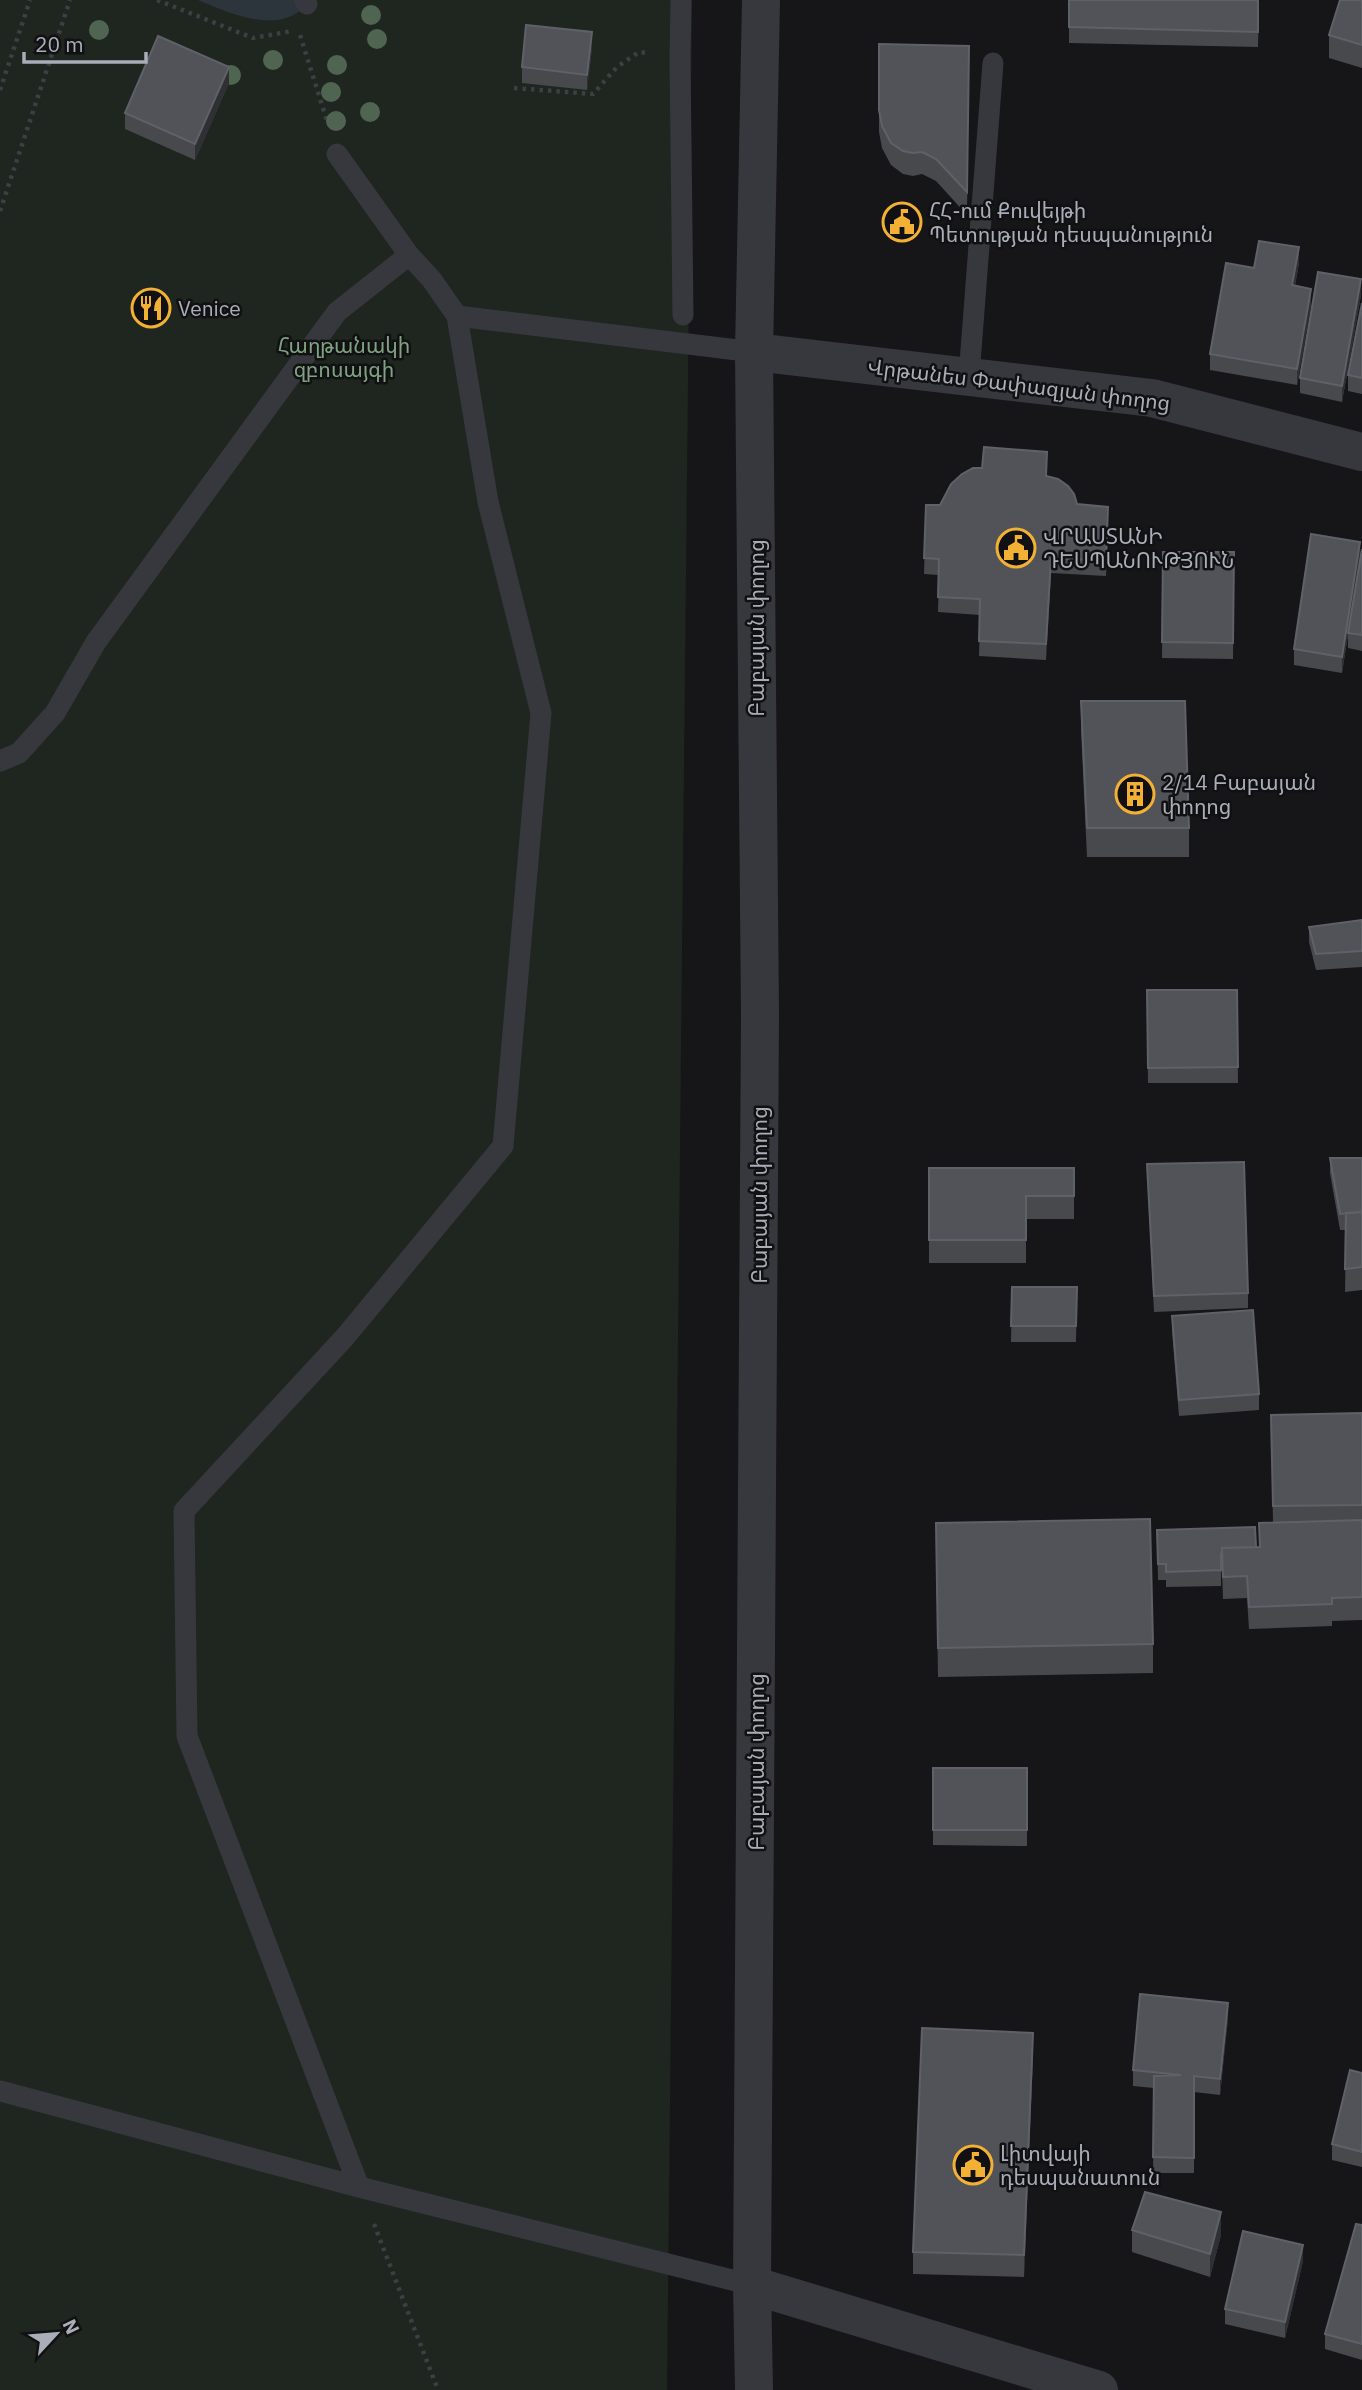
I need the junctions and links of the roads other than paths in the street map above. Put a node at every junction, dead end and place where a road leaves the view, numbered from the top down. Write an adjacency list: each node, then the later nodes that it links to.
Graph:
1 (681, 0): 6 (lane)
2 (761, 0): 8 (street, Բաբայան փողոց)
3 (993, 62): 9 (lane)
4 (337, 155): 5 (lane)
5 (409, 255): 7 (lane); 11 (lane)
6 (683, 315)
7 (457, 316): 8 (lane); 13 (lane)
8 (754, 352): 9 (street, Վրթանես Փափազյան փողոց); 14 (street, Բաբայան փողոց)
9 (969, 376): 10 (street, Վրթանես Փափազյան փողոց)
10 (1362, 452)
11 (0, 761)
12 (0, 2091): 13 (lane)
13 (359, 2187): 14 (lane)
14 (752, 2286): 15 (street, Բաբայան փողոց); 16 (street)
15 (754, 2390)
16 (1099, 2390)

